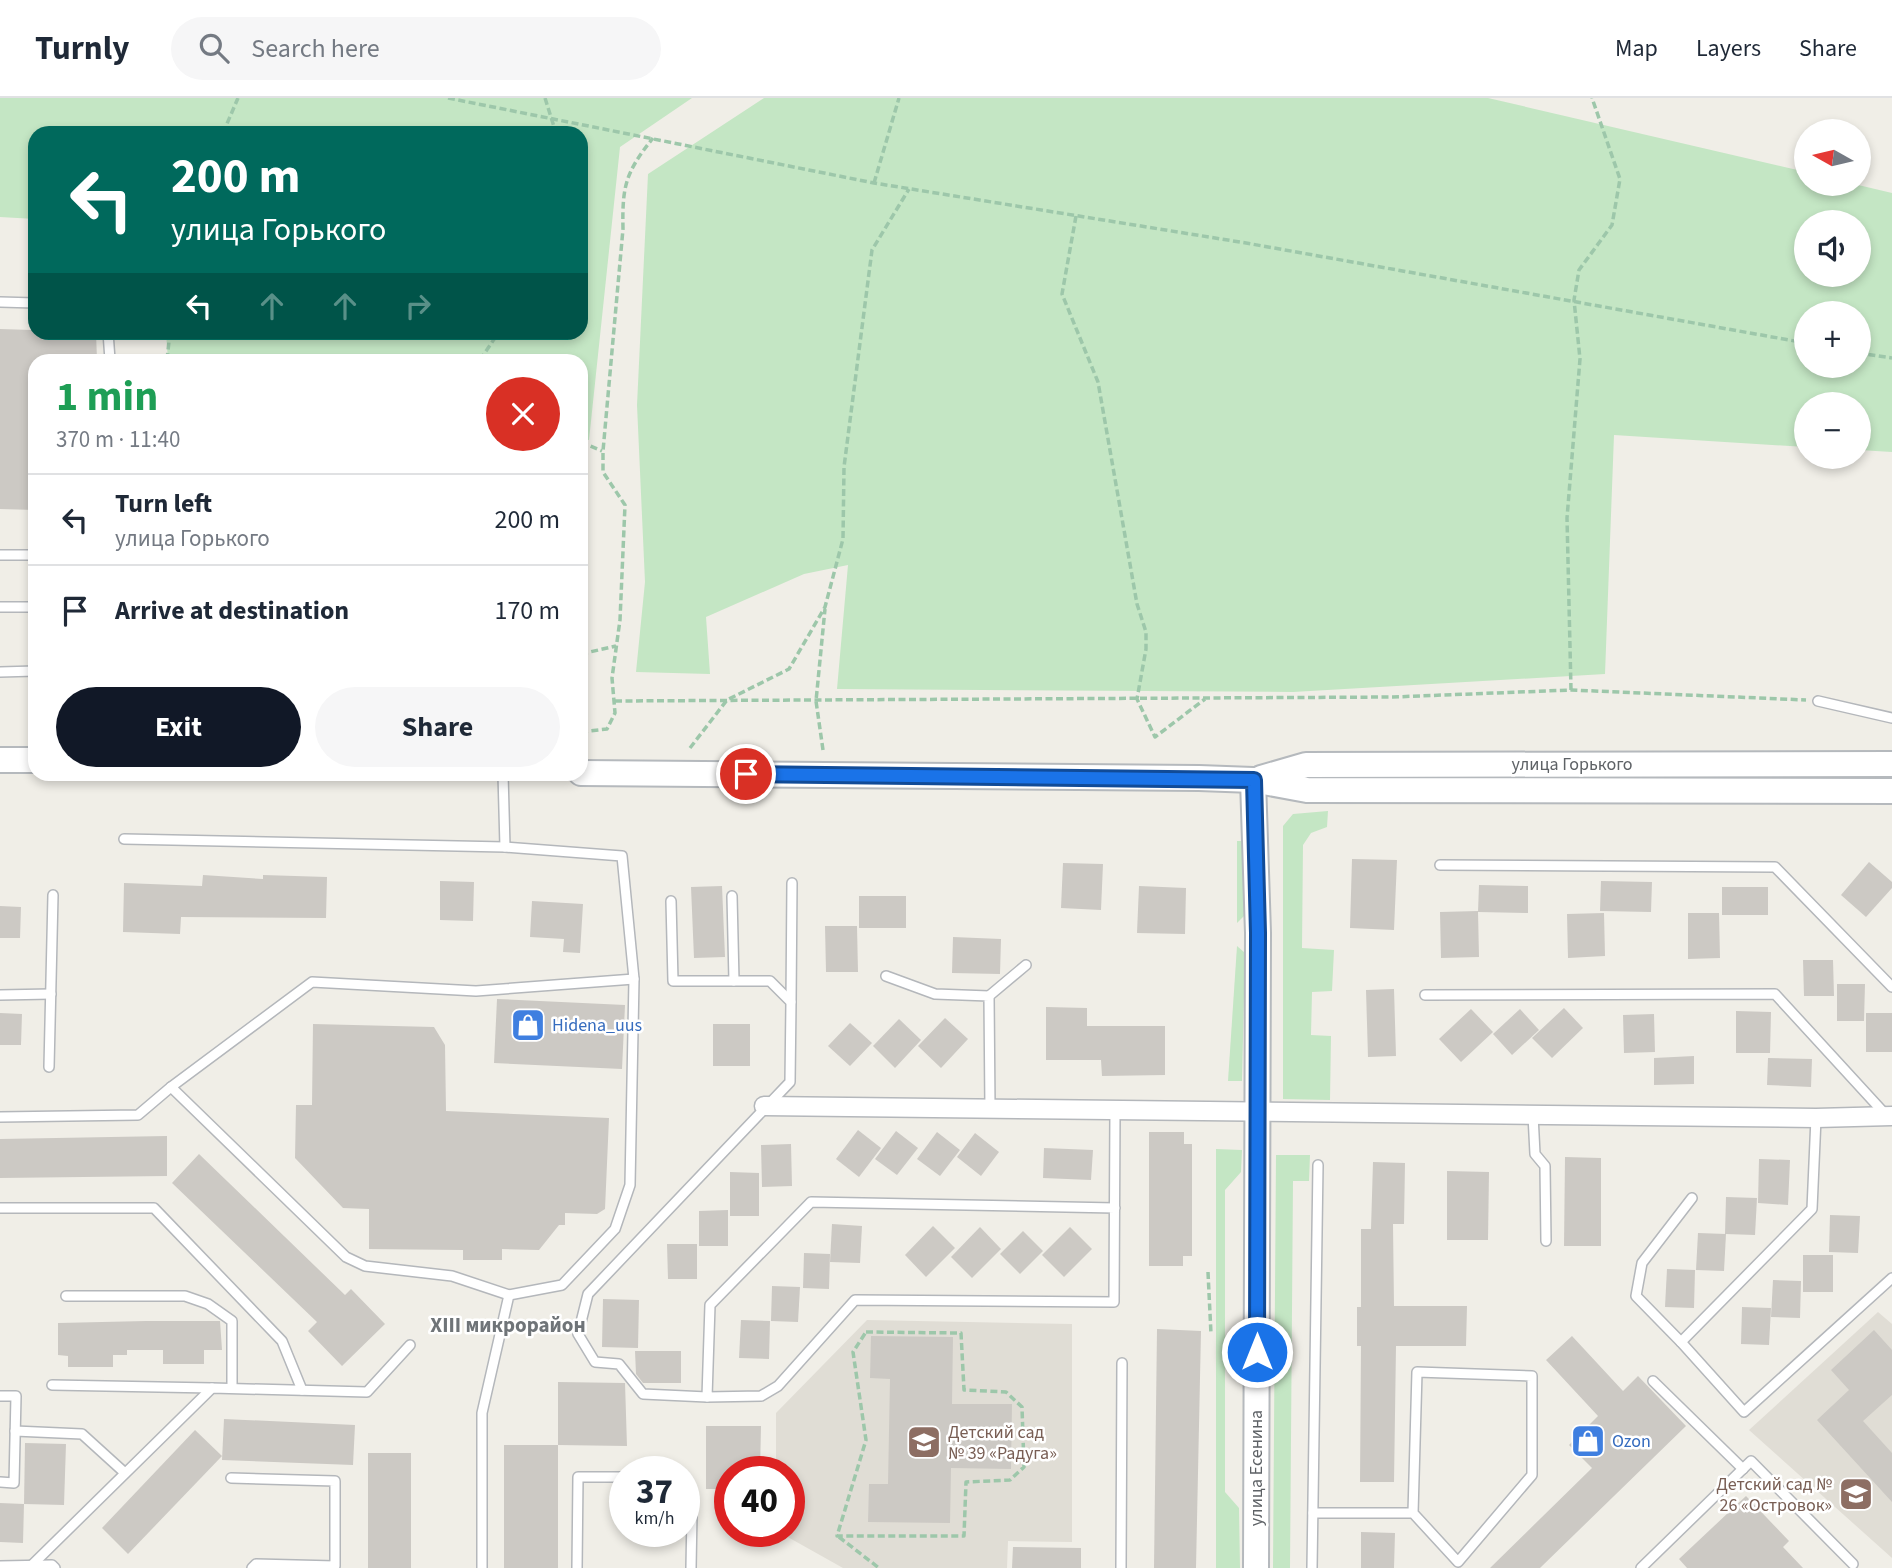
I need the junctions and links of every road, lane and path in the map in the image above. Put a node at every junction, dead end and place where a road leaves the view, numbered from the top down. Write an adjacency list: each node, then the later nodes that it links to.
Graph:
1 (238, 98): 7 (path)
2 (448, 98): 6 (path)
3 (545, 98): 6 (path)
4 (899, 98): 10 (path)
5 (1592, 98): 13 (path)
6 (552, 118): 8 (path); 9 (path)
7 (226, 126)
8 (554, 126)
9 (653, 138): 10 (path); 20 (path)
10 (874, 183): 11 (path)
11 (909, 189): 12 (path); 25 (path)
12 (1076, 216): 13 (path); 32 (path)
13 (1574, 300): 16 (path); 30 (path)
14 (0, 302): 15 (lane)
15 (28, 303)
16 (1794, 341)
17 (1871, 355): 18 (path)
18 (1892, 358)
19 (588, 445): 20 (path)
20 (603, 451): 26 (path)
21 (0, 555): 22 (lane)
22 (28, 555)
23 (0, 607): 24 (lane)
24 (28, 607)
25 (825, 607): 33 (path); 35 (path)
26 (617, 646): 27 (path); 34 (path)
27 (588, 652)
28 (28, 671): 29 (lane)
29 (0, 672)
30 (1571, 690): 31 (path); 36 (path)
31 (1206, 698): 32 (path); 32 (path)
32 (1137, 699): 35 (path)
33 (727, 700): 34 (path); 35 (path); 39 (path)
34 (615, 701): 38 (path)
35 (816, 701): 40 (path)
36 (1818, 701): 37 (lane)
37 (1892, 718)
38 (588, 731)
39 (690, 748)
40 (823, 750)
41 (0, 760): 42 (main road)
42 (28, 760)
43 (1892, 764): 45 (main road, улица Горького)
44 (588, 773): 45 (main road, улица Горького)
45 (1254, 780): 47 (main road, улица Горького); 70 (main road, улица Есенина)
46 (503, 781): 49 (lane)
47 (1892, 791)
48 (124, 839): 49 (lane)
49 (505, 847): 57 (lane)
50 (1440, 864): 59 (lane)
51 (792, 883): 64 (lane)
52 (53, 895): 60 (lane)
53 (732, 896): 58 (lane)
54 (671, 901): 58 (lane)
55 (1026, 965): 63 (lane)
56 (886, 976): 63 (lane)
57 (634, 979): 66 (lane); 82 (lane)
58 (734, 981): 64 (lane)
59 (1892, 987)
60 (51, 994): 61 (lane); 65 (lane)
61 (0, 995)
62 (1425, 995): 72 (lane)
63 (989, 996): 68 (lane)
64 (791, 1002): 67 (lane)
65 (49, 1067)
66 (171, 1087): 73 (lane); 82 (lane)
67 (764, 1106): 68 (street); 94 (lane)
68 (990, 1108): 69 (street)
69 (1115, 1108): 70 (street); 78 (lane)
70 (1257, 1111): 71 (street); 116 (main road, улица Есенина)
71 (1533, 1115): 74 (street); 79 (lane)
72 (1889, 1116): 74 (street)
73 (0, 1117)
74 (1816, 1118): 85 (lane)
75 (1318, 1164): 101 (lane)
76 (1692, 1198): 85 (lane)
77 (0, 1208): 92 (lane)
78 (1115, 1208): 94 (lane); 94 (lane)
79 (1546, 1241)
80 (1208, 1272): 84 (path)
81 (1892, 1278): 85 (lane)
82 (509, 1295): 111 (lane)
83 (66, 1296): 91 (lane)
84 (1211, 1334)
85 (1681, 1342)
86 (410, 1345): 92 (lane)
87 (1122, 1363): 115 (lane)
88 (1653, 1381): 96 (lane)
89 (52, 1385): 90 (lane)
90 (212, 1388): 91 (lane); 97 (lane)
91 (232, 1388): 92 (lane)
92 (302, 1390)
93 (0, 1396): 95 (lane)
94 (707, 1397)
95 (15, 1431): 97 (lane); 100 (lane)
96 (1743, 1469): 105 (lane); 118 (lane)
97 (125, 1473): 108 (lane)
98 (609, 1477): 112 (lane)
99 (231, 1478): 110 (lane)
100 (0, 1482)
101 (1313, 1513): 102 (lane); 117 (lane)
102 (1413, 1513): 106 (lane); 106 (lane)
103 (837, 1536): 103 (path); 114 (path)
104 (691, 1547): 113 (lane)
105 (1853, 1564)
106 (1461, 1565)
107 (0, 1566): 108 (lane)
108 (31, 1566): 109 (lane)
109 (55, 1568)
110 (253, 1568)
111 (482, 1568)
112 (577, 1568)
113 (691, 1568)
114 (879, 1568)
115 (1121, 1568)
116 (1256, 1568)
117 (1312, 1568)
118 (1641, 1568)

